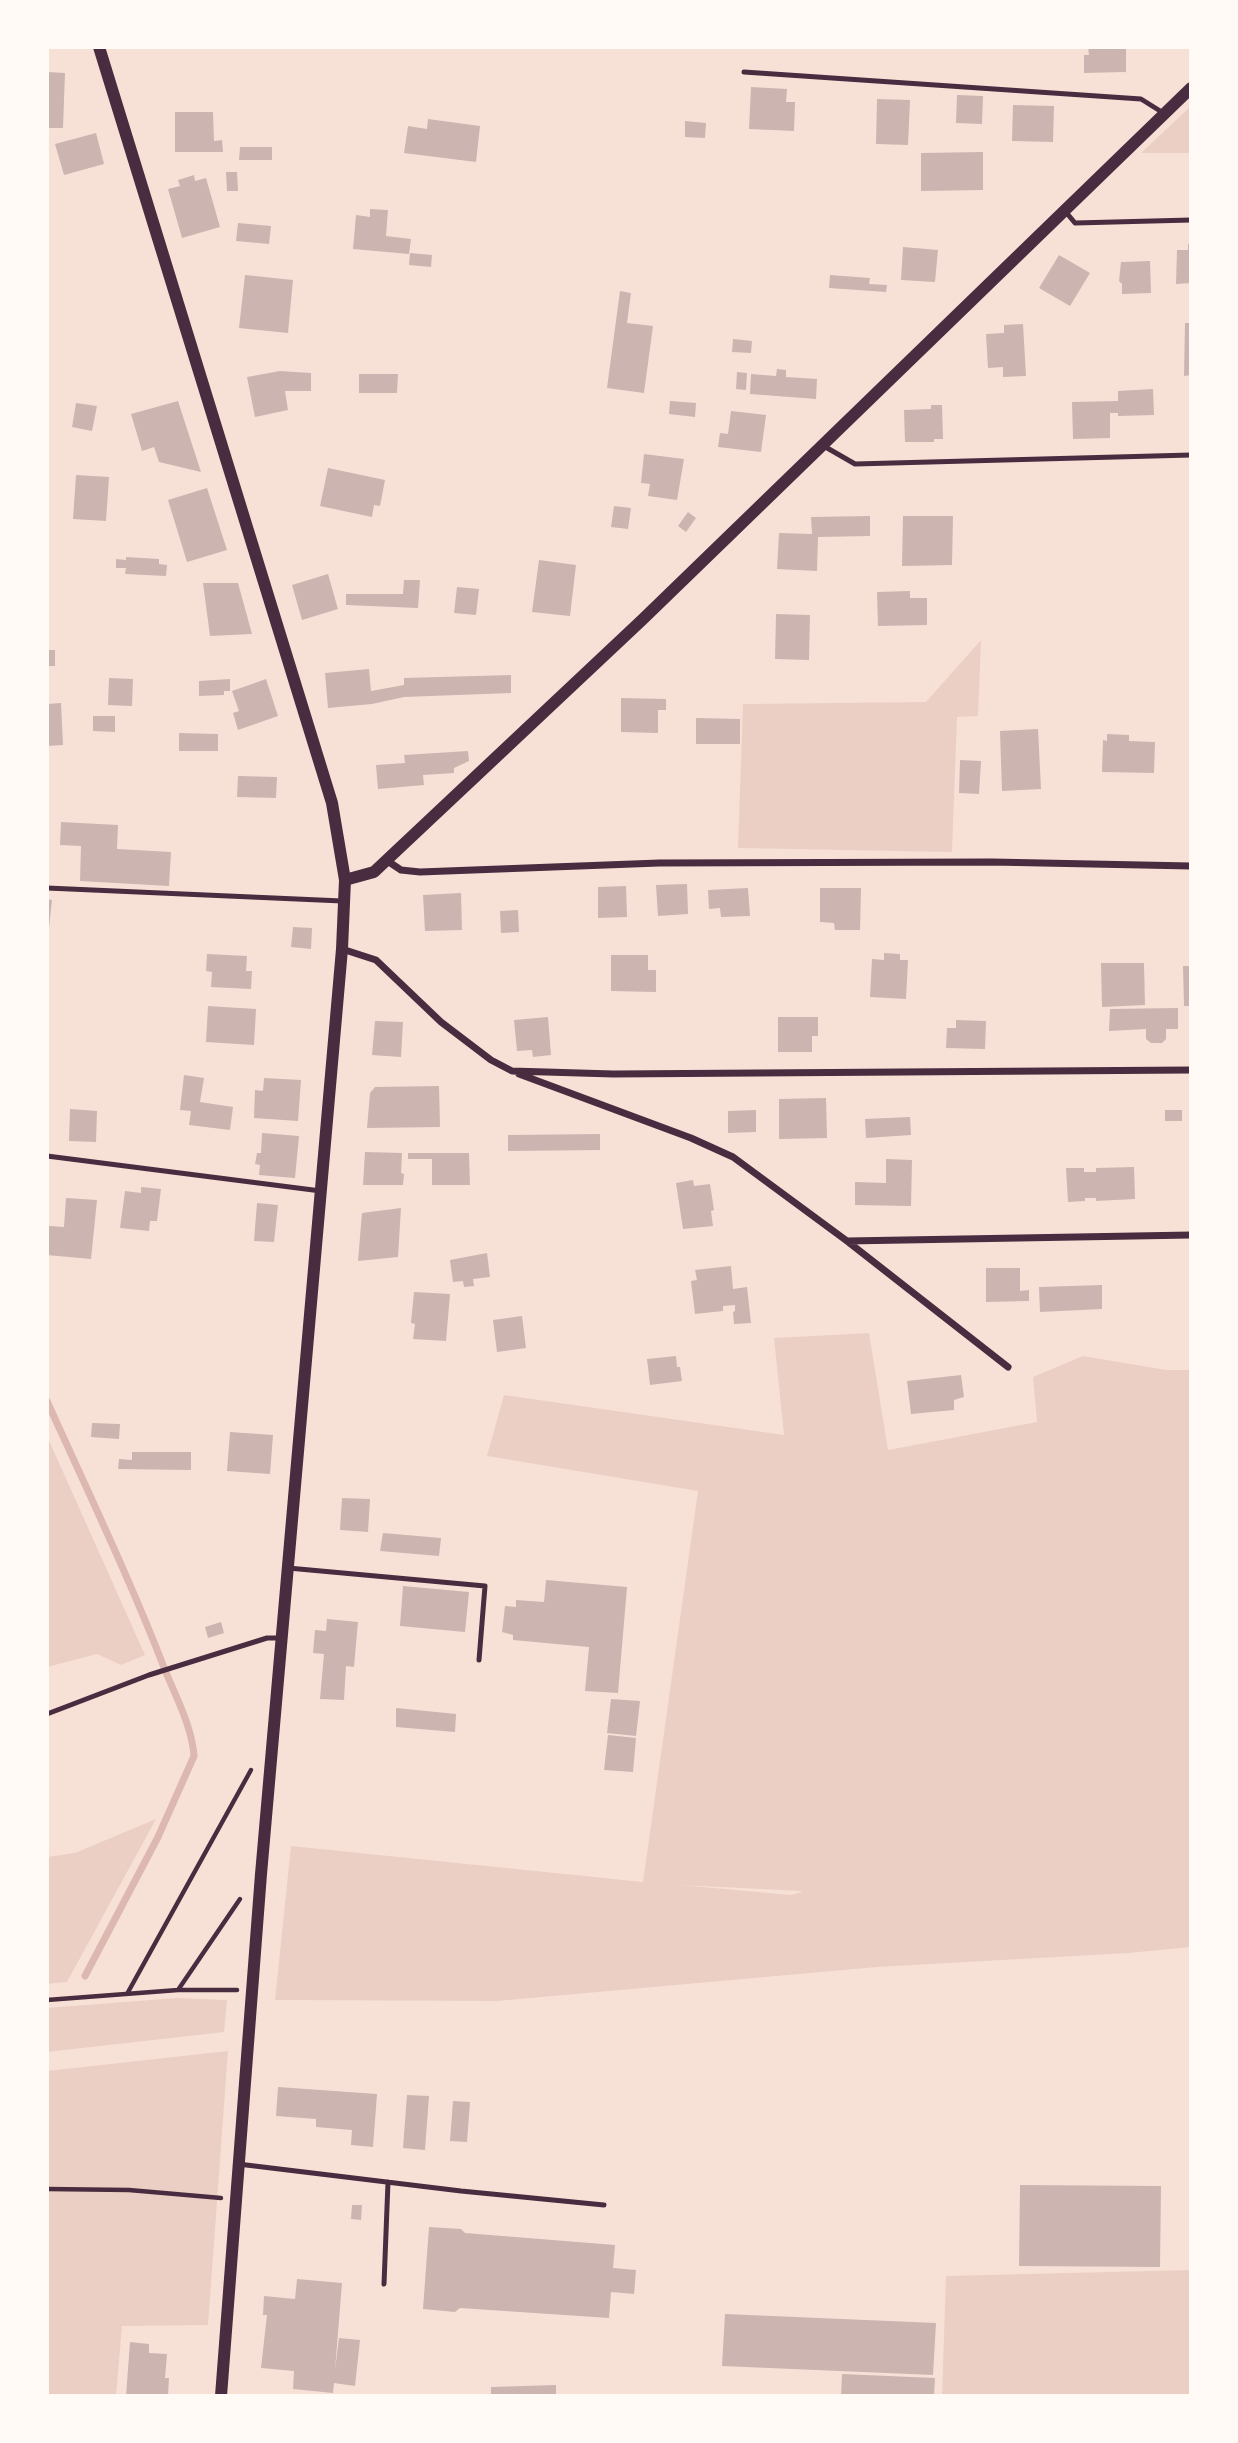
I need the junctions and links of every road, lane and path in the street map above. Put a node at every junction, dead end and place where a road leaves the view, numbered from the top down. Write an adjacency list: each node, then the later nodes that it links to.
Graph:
1 (99, 47): 11 (street)
2 (744, 72): 4 (lane)
3 (1191, 88): 4 (street)
4 (1165, 114): 5 (street)
5 (1065, 211): 6 (lane); 7 (street)
6 (1191, 220)
7 (822, 445): 8 (lane); 9 (street)
8 (1191, 455)
9 (386, 860): 10 (street); 11 (street)
10 (1191, 866)
11 (345, 880): 13 (street)
12 (47, 888): 13 (lane)
13 (346, 902): 14 (street)
14 (342, 948): 16 (street); 18 (street)
15 (1191, 1070): 16 (street)
16 (512, 1071): 20 (street)
17 (47, 1156): 18 (lane)
18 (321, 1191): 22 (street)
19 (1191, 1235): 20 (street)
20 (847, 1241): 21 (street)
21 (1008, 1367)
22 (288, 1567): 23 (street); 24 (lane)
23 (282, 1638): 25 (lane); 29 (street)
24 (479, 1660)
25 (47, 1714)
26 (255, 1763): 30 (path)
27 (246, 1892): 28 (path)
28 (178, 1990): 29 (path); 30 (path)
29 (252, 1991): 32 (street)
30 (127, 1994): 31 (path)
31 (47, 2000)
32 (238, 2164): 33 (lane); 35 (street)
33 (388, 2182): 36 (lane); 37 (lane)
34 (47, 2189): 35 (path)
35 (236, 2199): 38 (street)
36 (604, 2205)
37 (384, 2284)
38 (221, 2396)

